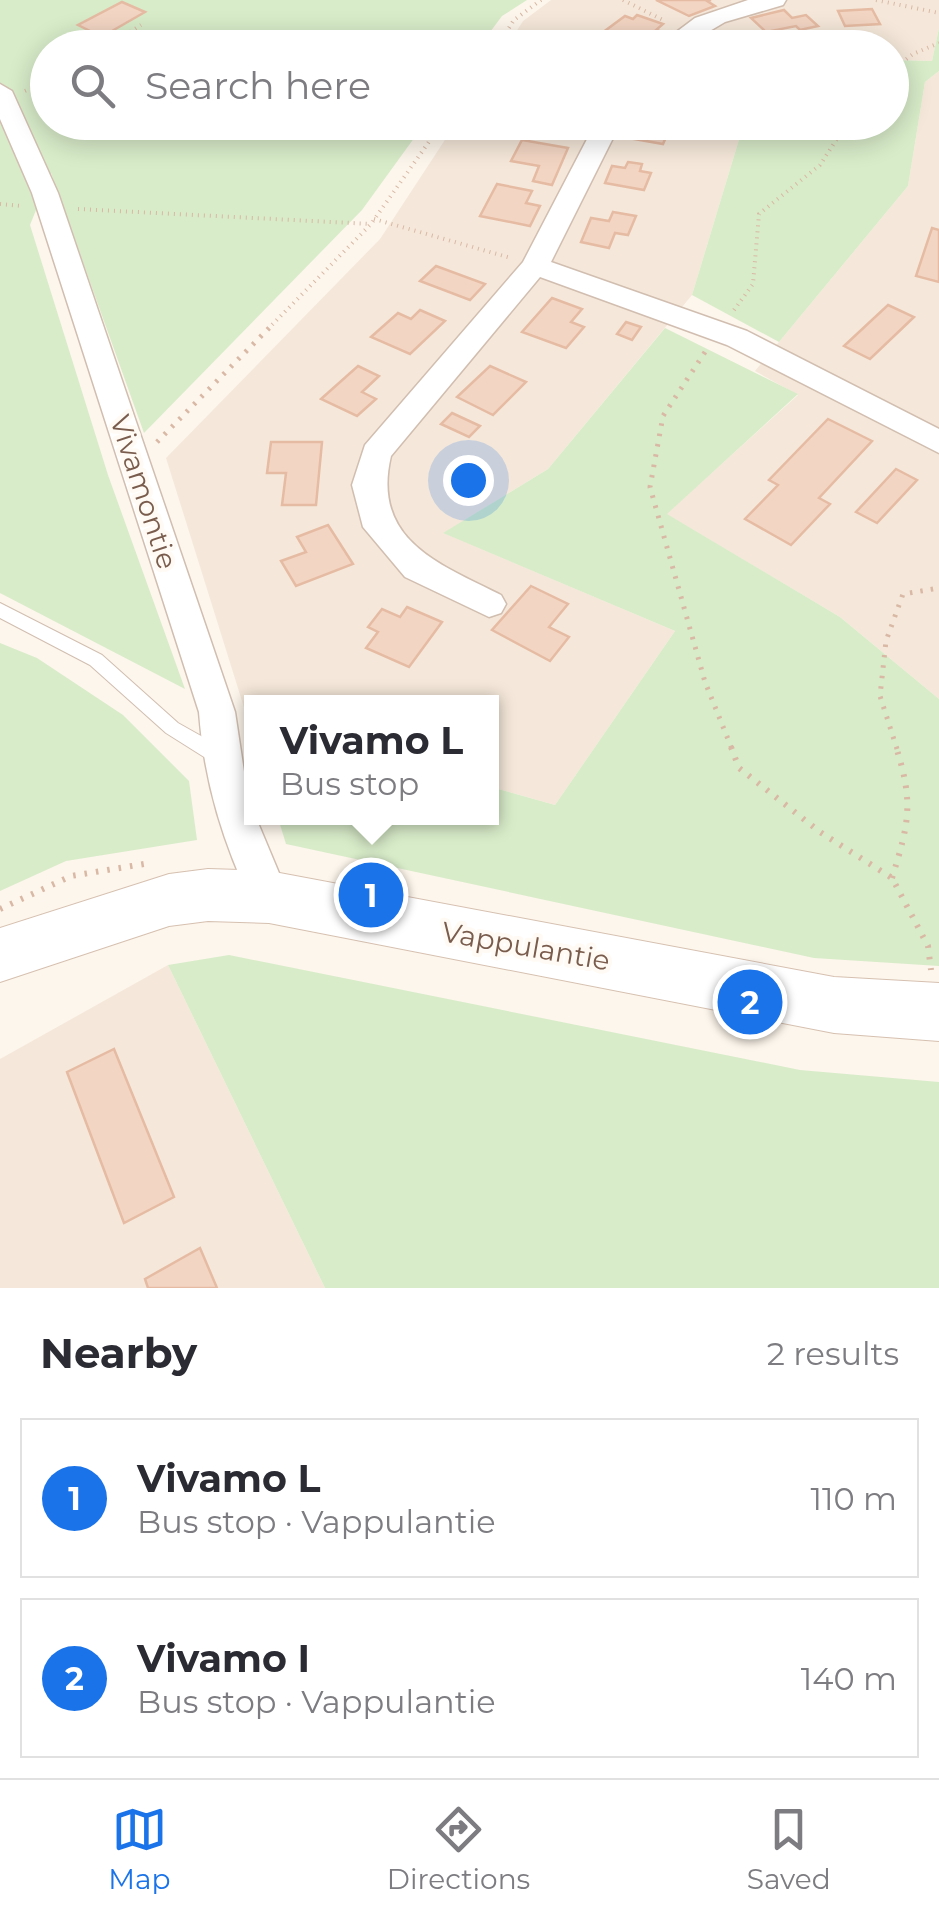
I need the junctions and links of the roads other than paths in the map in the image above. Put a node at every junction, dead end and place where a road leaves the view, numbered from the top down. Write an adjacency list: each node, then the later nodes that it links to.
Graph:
1 (775, 0): 2 (street)
2 (686, 30)
3 (0, 91): 9 (street, Vivamontie)
4 (600, 140): 5 (street)
5 (535, 266): 6 (street); 7 (street)
6 (939, 442)
7 (490, 604)
8 (0, 610): 9 (lane)
9 (220, 756): 10 (street, Vivamontie)
10 (269, 897): 11 (street, Vappulantie); 12 (street, Vappulantie)
11 (0, 955)
12 (937, 1012)

